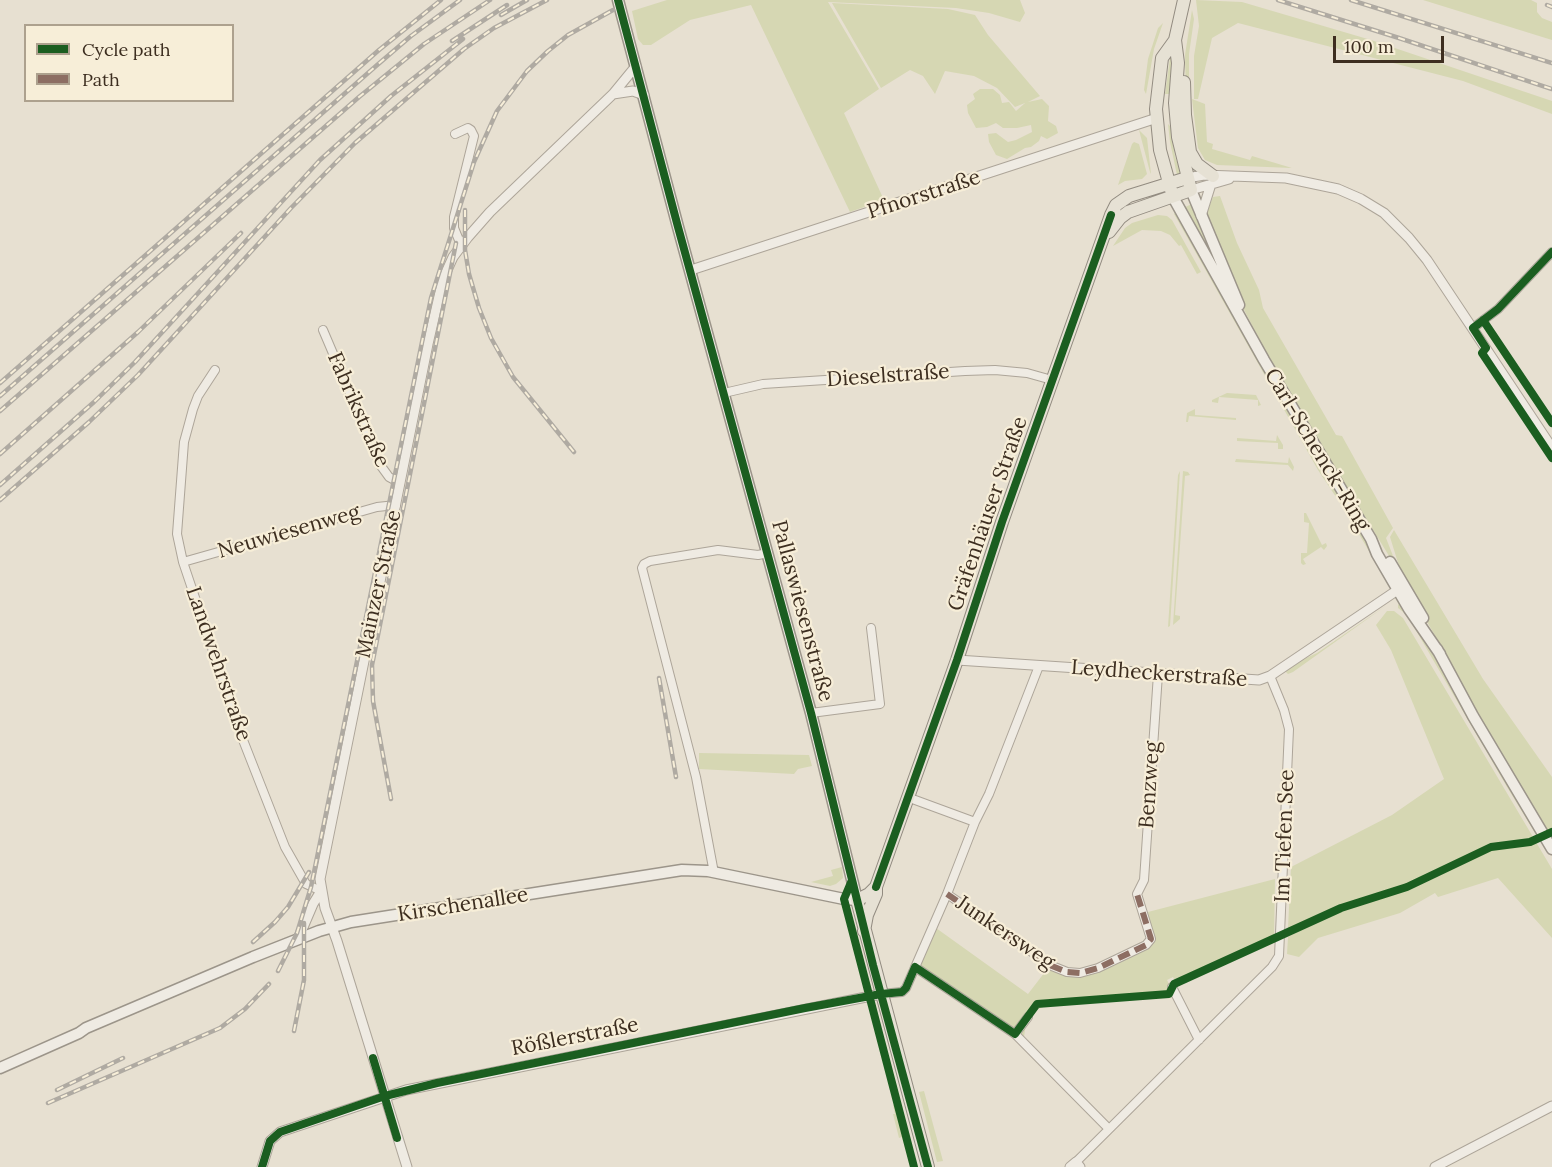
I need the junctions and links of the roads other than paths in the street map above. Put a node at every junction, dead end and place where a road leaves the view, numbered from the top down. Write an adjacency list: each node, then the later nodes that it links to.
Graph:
1 (618, 0): 5 (main road)
2 (1184, 0): 3 (main road)
3 (1175, 40): 4 (main road); 9 (main road)
4 (1178, 63): 8 (main road); 12 (main road)
5 (636, 66): 6 (street, Mainzer Straße); 7 (main road, Pallaswiesenstraße)
6 (613, 94): 7 (street); 19 (street, Mainzer Straße)
7 (644, 95): 21 (main road, Pallaswiesenstraße)
8 (1176, 115): 9 (main road); 14 (main road)
9 (1156, 118): 11 (main road); 21 (street, Pfnorstraße)
10 (455, 134): 19 (street)
11 (1160, 150): 13 (main road); 15 (main road)
12 (1212, 180): 14 (street); 17 (street); 22 (street)
13 (1169, 183): 14 (main road, Gräfenhäuser Straße); 15 (main road, Gräfenhäuser Straße); 16 (main road)
14 (1189, 184): 16 (main road, Gräfenhäuser Straße); 17 (main road, Carl-Schenck-Ring)
15 (1142, 191): 18 (main road, Gräfenhäuser Straße)
16 (1173, 197): 18 (main road, Gräfenhäuser Straße); 24 (main road, Carl-Schenck-Ring)
17 (1201, 217): 24 (main road, Carl-Schenck-Ring)
18 (1102, 243): 26 (main road, Gräfenhäuser Straße)
19 (461, 245): 29 (street, Mainzer Straße)
20 (1552, 252): 22 (street)
21 (691, 270): 27 (main road, Pallaswiesenstraße)
22 (1473, 328): 28 (street)
23 (323, 330): 29 (street, Fabrikstraße)
24 (1264, 360): 33 (main road, Carl-Schenck-Ring)
25 (215, 370): 32 (street, Landwehrstraße)
26 (1052, 380): 27 (street, Dieselstraße); 35 (main road, Gräfenhäuser Straße)
27 (724, 393): 31 (main road, Pallaswiesenstraße)
28 (1552, 448)
29 (400, 483): 30 (street, Mainzer Straße)
30 (396, 505): 32 (street, Neuwiesenweg); 45 (street, Mainzer Straße)
31 (768, 553): 39 (main road, Pallaswiesenstraße); 43 (street)
32 (183, 562): 45 (street, Landwehrstraße)
33 (1401, 588): 38 (street, Leydheckerstraße); 42 (main road, Carl-Schenck-Ring)
34 (871, 628): 39 (street)
35 (957, 660): 36 (street, Leydheckerstraße); 40 (main road, Gräfenhäuser Straße)
36 (1039, 666): 37 (street, Leydheckerstraße); 41 (street)
37 (1158, 674): 38 (street, Leydheckerstraße); 47 (street, Benzweg)
38 (1270, 676): 58 (street, Im Tiefen See)
39 (811, 713): 48 (main road, Pallaswiesenstraße)
40 (907, 798): 41 (street); 44 (main road, Gräfenhäuser Straße)
41 (975, 822): 46 (street)
42 (1552, 849)
43 (714, 873): 48 (main road, Kirschenallee); 49 (main road, Kirschenallee)
44 (876, 887): 48 (main road); 50 (main road, Gräfenhäuser Straße)
45 (321, 891): 49 (street, Mainzer Straße); 51 (street)
46 (947, 894): 47 (street, Junkersweg); 52 (street)
47 (1137, 894)
48 (856, 900): 50 (main road, Pallaswiesenstraße)
49 (332, 927): 51 (main road, Kirschenallee); 61 (street)
50 (864, 931): 54 (main road, Pallaswiesenstraße)
51 (298, 939): 56 (main road, Kirschenallee)
52 (915, 967): 54 (street); 57 (street)
53 (1172, 987): 58 (street)
54 (881, 994): 61 (street, Rößlerstraße); 67 (main road, Pallaswiesenstraße)
55 (1028, 1017): 57 (street)
56 (86, 1028): 59 (main road, Kirschenallee); 60 (main road, Kirschenallee)
57 (1015, 1034): 63 (street)
58 (1199, 1040): 63 (street, Im Tiefen See)
59 (0, 1063)
60 (0, 1068)
61 (385, 1096): 65 (street, Rößlerstraße); 66 (street)
62 (1552, 1106): 68 (street)
63 (1109, 1129): 64 (street, Im Tiefen See)
64 (1075, 1165)
65 (262, 1167)
66 (407, 1167)
67 (928, 1167)
68 (1435, 1167)

